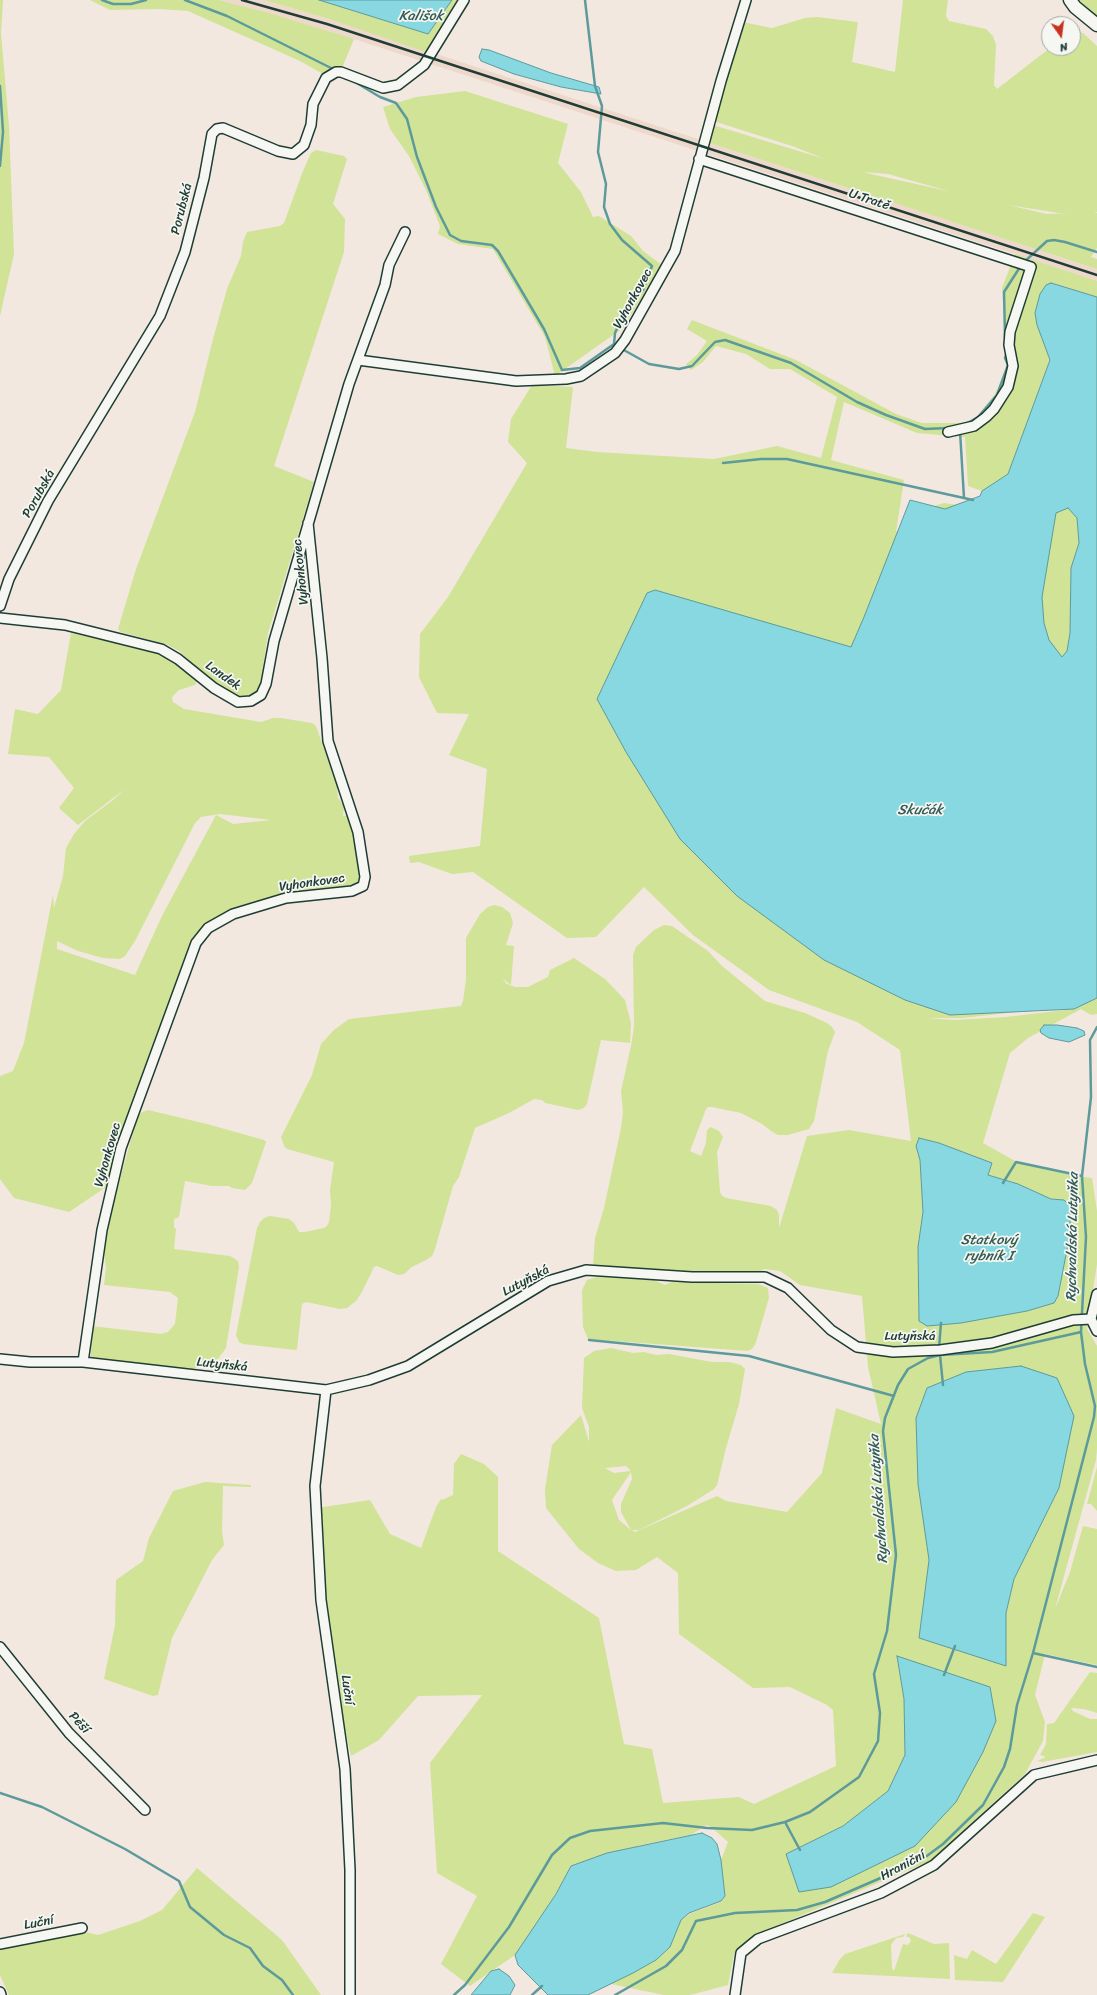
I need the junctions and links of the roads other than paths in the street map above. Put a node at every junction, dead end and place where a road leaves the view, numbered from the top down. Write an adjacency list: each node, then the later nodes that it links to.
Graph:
1 (464, 0): 10 (street, Porubská)
2 (746, 0): 5 (street, Vyhonkovec)
3 (1070, 0): 4 (main road)
4 (1097, 25)
5 (699, 159): 7 (street, Vyhonkovec); 8 (street, U Tratě)
6 (405, 232): 7 (street, Vyhonkovec)
7 (358, 360): 9 (street, Vyhonkovec)
8 (951, 431)
9 (308, 523): 11 (street, Landek); 16 (street, Vyhonkovec)
10 (0, 606)
11 (0, 618)
12 (1097, 1294): 13 (street)
13 (1091, 1319): 14 (street); 17 (street, Lutyňská)
14 (1097, 1331)
15 (0, 1359): 16 (street, Lutyňská)
16 (84, 1362): 17 (street, Lutyňská)
17 (326, 1390): 23 (street, Luční)
18 (0, 1648): 20 (street, Pěší)
19 (1097, 1760): 24 (street, Hraniční)
20 (145, 1810)
21 (82, 1928): 22 (street, Luční)
22 (0, 1944)
23 (350, 1995)
24 (735, 1995)

